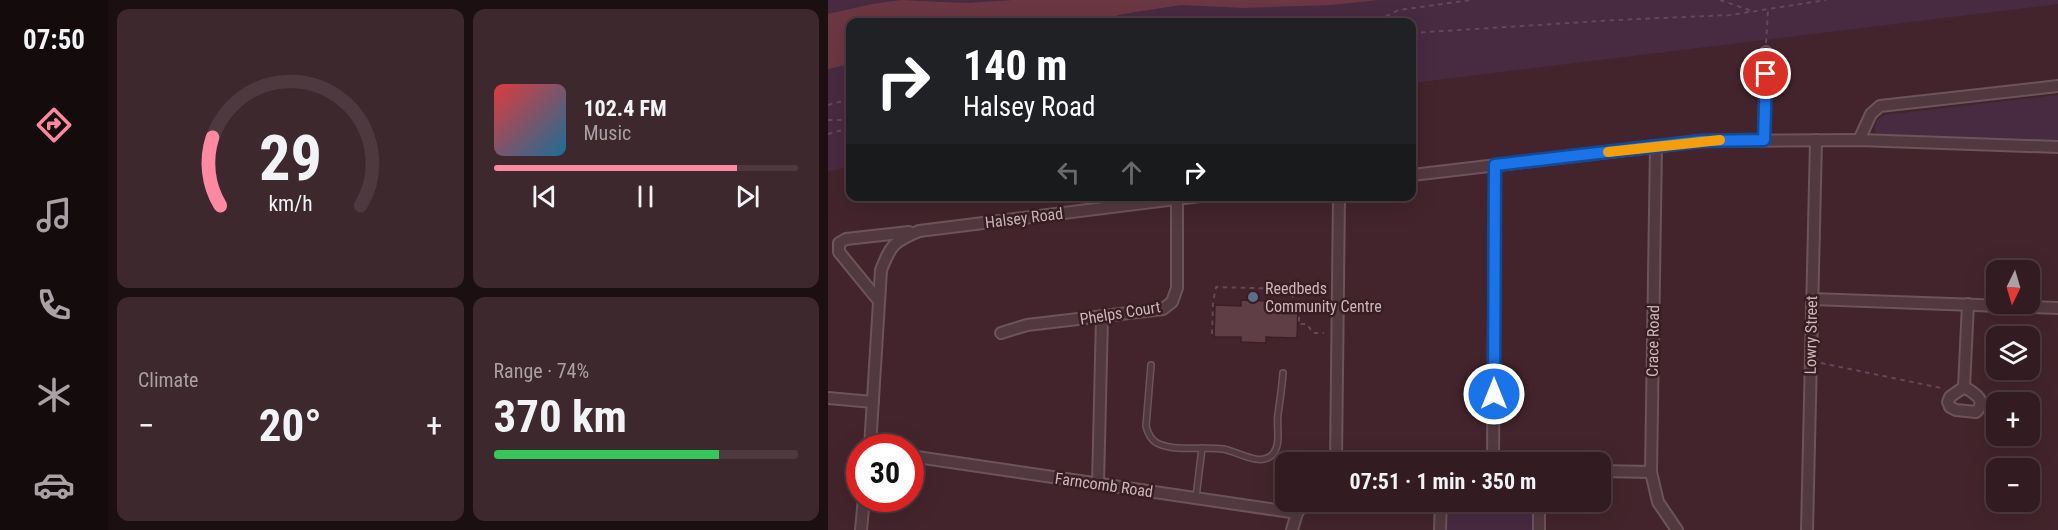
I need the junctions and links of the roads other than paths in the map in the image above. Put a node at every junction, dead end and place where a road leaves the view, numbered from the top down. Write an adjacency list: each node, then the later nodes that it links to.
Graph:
1 (1766, 52): 3 (street)
2 (2058, 86): 5 (street)
3 (1764, 140): 4 (street); 6 (street)
4 (1816, 140): 5 (street); 14 (street, Lowry Street)
5 (1858, 140): 7 (street)
6 (1656, 146): 8 (street); 31 (street, Crace Road)
7 (2058, 147)
8 (1495, 165): 9 (street); 28 (street)
9 (1416, 175)
10 (1162, 201): 13 (street, Halsey Road)
11 (1178, 201): 18 (street, Phelps Court)
12 (1339, 201): 27 (street)
13 (919, 231): 15 (street, Halsey Road); 15 (street, Halsey Road)
14 (1812, 299): 16 (street); 43 (street, Lowry Street)
15 (879, 301): 24 (street, Halsey Road)
16 (1968, 304): 17 (street); 22 (street)
17 (2058, 308)
18 (1102, 317): 19 (street, Phelps Court); 32 (street)
19 (1001, 333)
20 (1150, 365): 26 (lane)
21 (1283, 373): 26 (lane)
22 (1964, 387): 22 (street)
23 (828, 398): 24 (street)
24 (873, 402): 25 (street, Halsey Road)
25 (871, 434)
26 (1202, 448): 33 (lane)
27 (1336, 452)
28 (1493, 452)
29 (924, 458): 32 (street, Farncomb Road)
30 (1611, 471): 31 (street)
31 (1651, 472): 42 (street, Crace Road)
32 (1098, 484): 33 (street, Farncomb Road)
33 (1196, 498): 37 (street, Farncomb Road)
34 (863, 512): 38 (street)
35 (1441, 512): 40 (street)
36 (1539, 512): 41 (street)
37 (1297, 513): 39 (street)
38 (861, 530)
39 (1292, 530)
40 (1440, 530)
41 (1539, 530)
42 (1677, 530)
43 (1807, 530)

